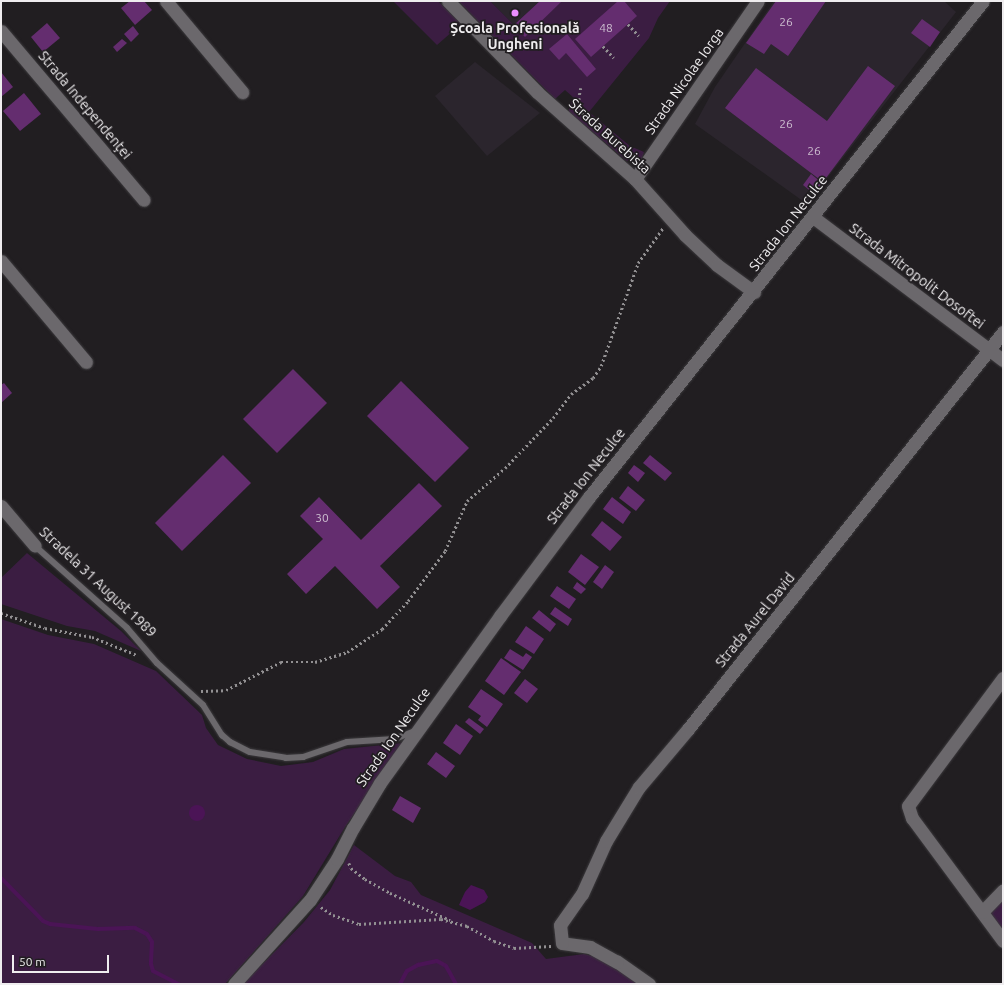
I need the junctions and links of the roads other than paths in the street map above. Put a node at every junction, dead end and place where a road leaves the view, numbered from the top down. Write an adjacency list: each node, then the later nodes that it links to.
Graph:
1 (166, 1): 6 (street)
2 (448, 1): 7 (street, Strada Burebista)
3 (758, 1): 7 (street, Strada Nicolae Iorga)
4 (983, 1): 9 (street, Strada Ion Neculce)
5 (1, 31): 8 (street, Strada Independenței)
6 (242, 92)
7 (635, 179): 11 (street, Strada Burebista)
8 (144, 200)
9 (813, 218): 11 (street, Strada Ion Neculce); 13 (street, Strada Mitropolit Dosoftei)
10 (1, 261): 15 (street)
11 (754, 292): 19 (street, Strada Ion Neculce)
12 (1003, 332): 13 (street, Strada Aurel David)
13 (989, 350): 14 (street, Strada Mitropolit Dosoftei); 24 (street, Strada Aurel David)
14 (1003, 360)
15 (86, 362)
16 (1, 506): 17 (street, Stradela 31 August 1989)
17 (35, 546): 19 (lane, Stradela 31 August 1989)
18 (1003, 678): 21 (street)
19 (418, 730): 23 (street, Strada Ion Neculce)
20 (1003, 890): 21 (street)
21 (982, 912): 22 (street)
22 (1003, 941)
23 (234, 984)
24 (649, 984)

